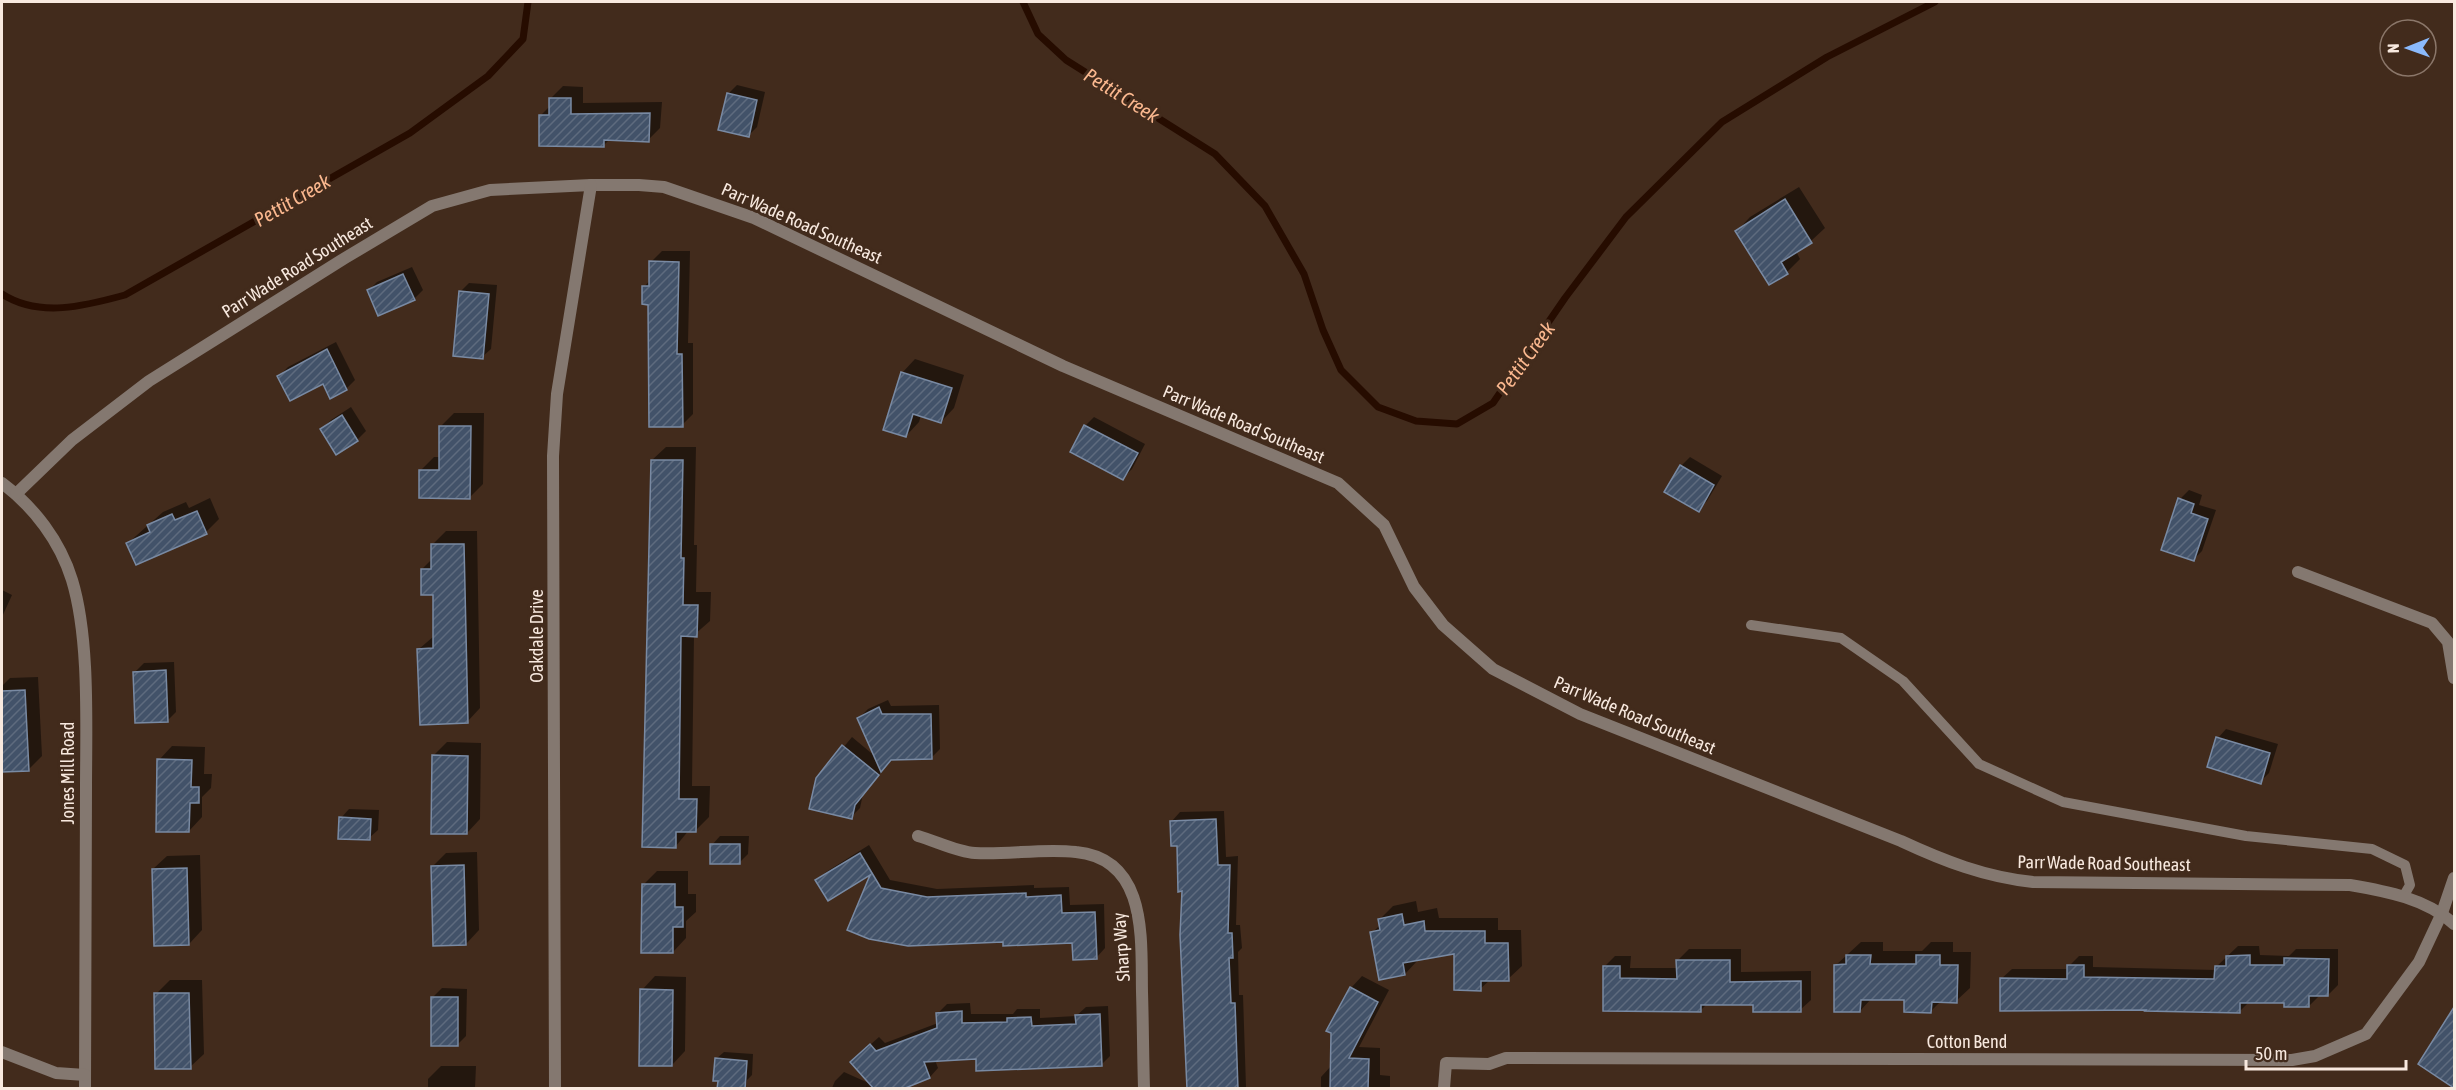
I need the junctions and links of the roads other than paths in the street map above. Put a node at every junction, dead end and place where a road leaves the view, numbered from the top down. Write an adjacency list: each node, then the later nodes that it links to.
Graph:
1 (591, 186): 3 (street, Parr Wade Road Southeast); 9 (street, Parr Wade Road Southeast); 15 (street, Oakdale Drive)
2 (2, 483): 3 (street, Jones Mill Road)
3 (16, 494): 13 (street, Jones Mill Road)
4 (2298, 572): 6 (street)
5 (1751, 625): 9 (lane)
6 (2454, 678)
7 (918, 836): 16 (street, Sharp Way)
8 (2454, 878): 10 (street)
9 (2403, 897): 10 (street, Parr Wade Road Southeast)
10 (2442, 913): 11 (street, Parr Wade Road Southeast); 17 (street, Cotton Bend)
11 (2454, 924)
12 (2, 1052): 13 (street)
13 (85, 1075): 14 (street, Jones Mill Road)
14 (85, 1089)
15 (555, 1089)
16 (1144, 1089)
17 (1444, 1089)

